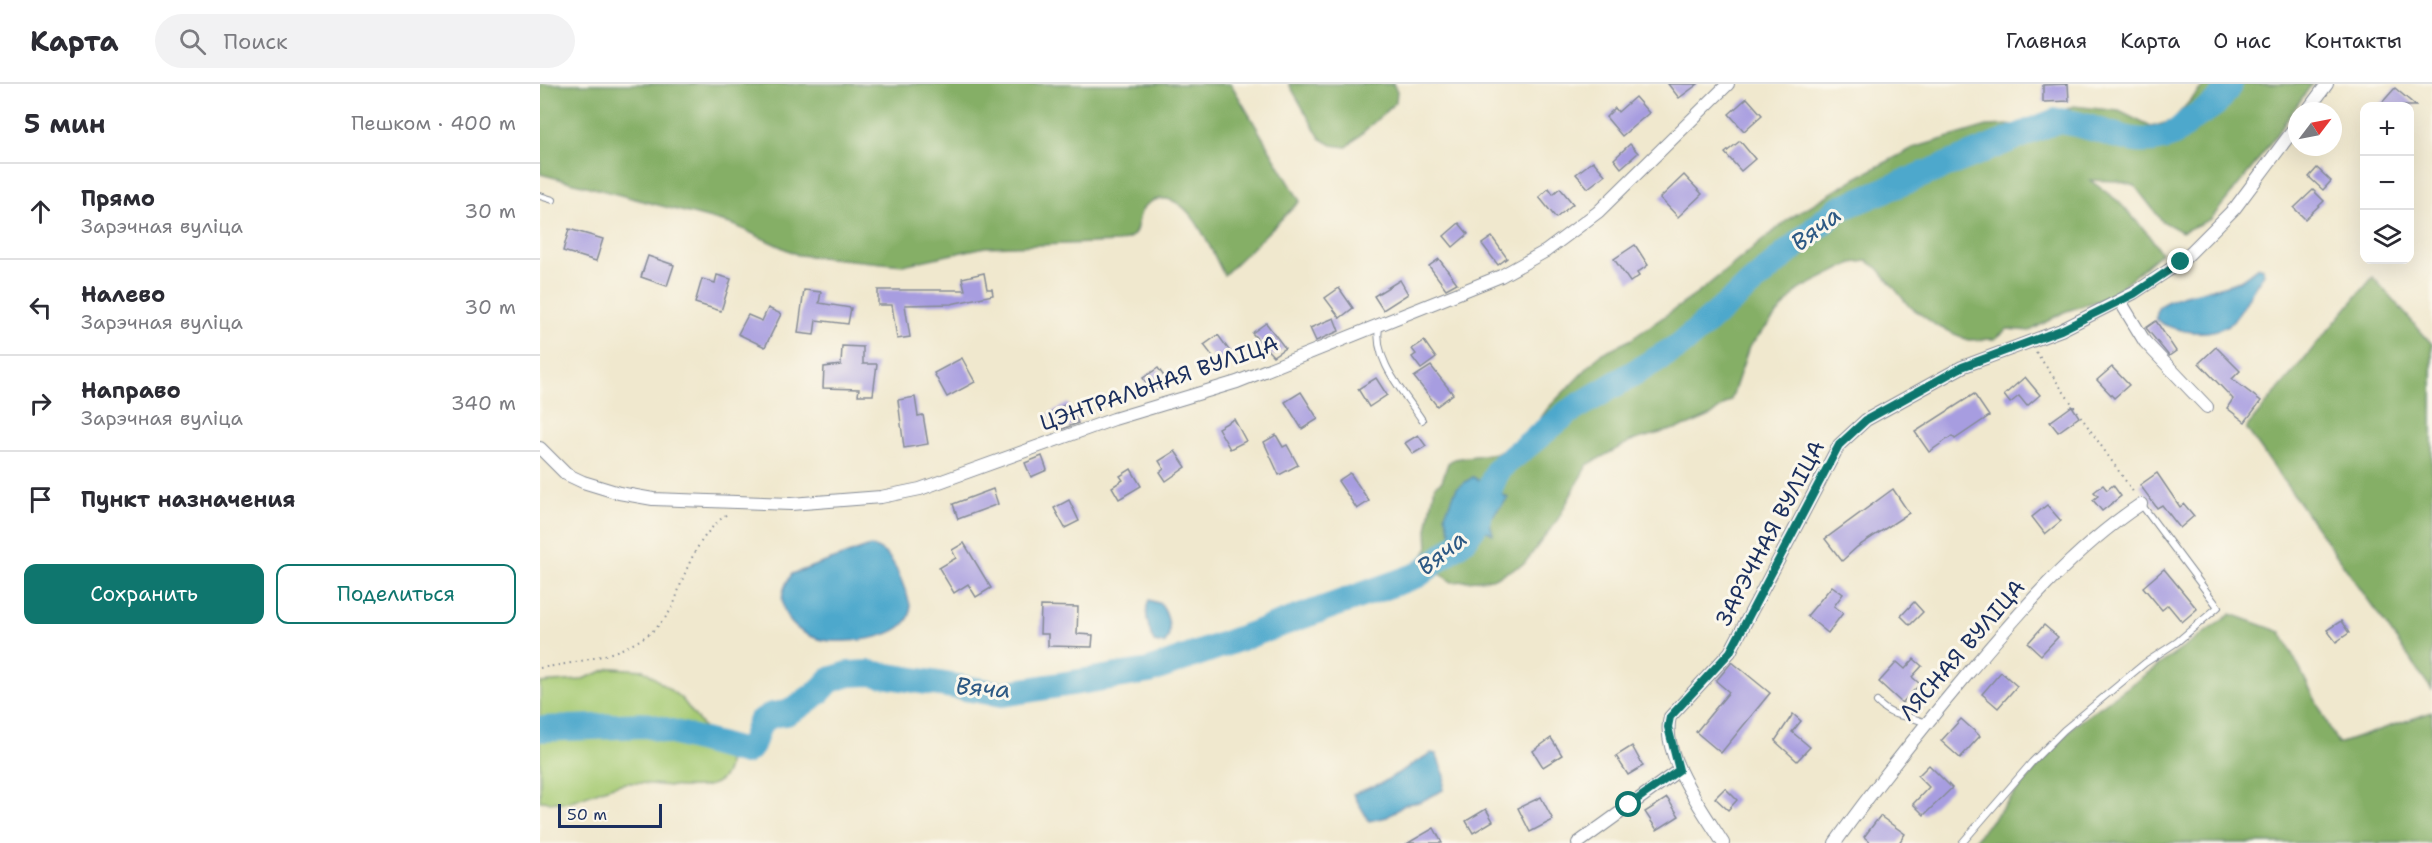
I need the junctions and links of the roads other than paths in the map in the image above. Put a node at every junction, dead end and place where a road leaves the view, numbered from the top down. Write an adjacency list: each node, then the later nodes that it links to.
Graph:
1 (1728, 84): 8 (street, ЦЭНТРАЛЬНАЯ ВУЛІЦА)
2 (2328, 84): 3 (street)
3 (2314, 102)
4 (2288, 137): 7 (street, ЗАРЭЧНАЯ ВУЛІЦА)
5 (540, 196): 6 (lane)
6 (553, 200)
7 (2120, 301): 9 (street); 15 (street, ЗАРЭЧНАЯ ВУЛІЦА)
8 (1379, 326): 10 (lane); 11 (street, ЦЭНТРАЛЬНАЯ ВУЛІЦА)
9 (2207, 407)
10 (1422, 420)
11 (540, 448)
12 (2141, 504): 14 (street, ЛЯСНАЯ ВУЛІЦА); 19 (lane)
13 (1877, 702): 14 (lane)
14 (1927, 723): 18 (street, ЛЯСНАЯ ВУЛІЦА)
15 (1679, 770): 16 (street); 17 (street)
16 (1578, 843)
17 (1722, 843)
18 (1835, 843)
19 (1962, 843)

